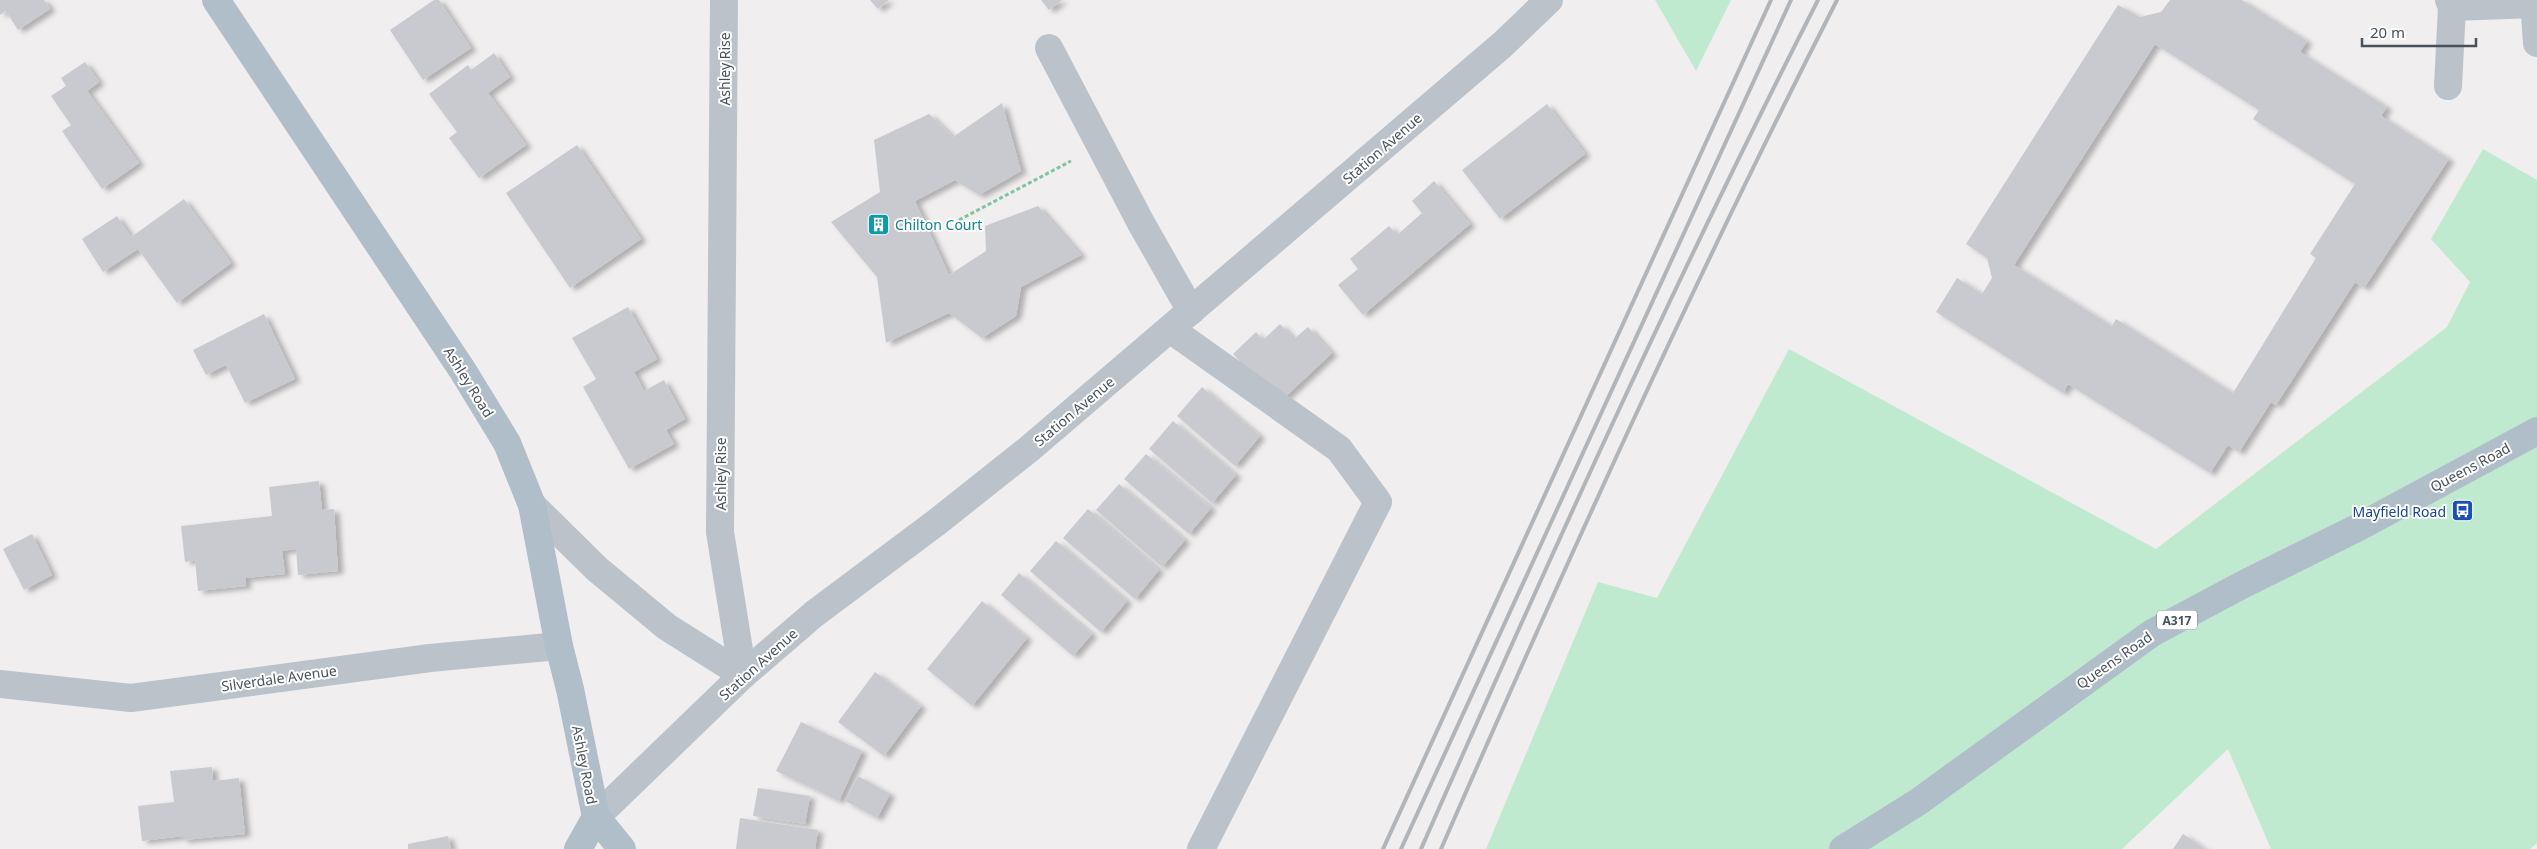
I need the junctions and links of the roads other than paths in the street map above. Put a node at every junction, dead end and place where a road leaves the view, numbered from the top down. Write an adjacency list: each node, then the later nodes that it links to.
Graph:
1 (216, 0): 12 (main road, Ashley Road)
2 (724, 0): 14 (street, Ashley Rise)
3 (1549, 0): 9 (street, Station Avenue)
4 (2534, 2): 5 (street); 6 (street)
5 (2450, 4): 8 (street)
6 (2537, 36)
7 (1049, 48): 9 (street)
8 (2448, 86)
9 (1191, 311): 10 (street, Station Avenue)
10 (1170, 329): 14 (street, Station Avenue); 19 (street)
11 (2537, 431): 20 (main road, Queens Road / A317)
12 (532, 505): 13 (main road, Ashley Road); 14 (street)
13 (558, 646): 15 (street, Silverdale Avenue); 16 (main road, Ashley Road)
14 (743, 675): 16 (street, Station Avenue)
15 (0, 684)
16 (596, 817): 17 (main road, Ashley Road); 18 (main road, Ashley Road)
17 (578, 849)
18 (622, 849)
19 (1201, 849)
20 (1842, 849)

